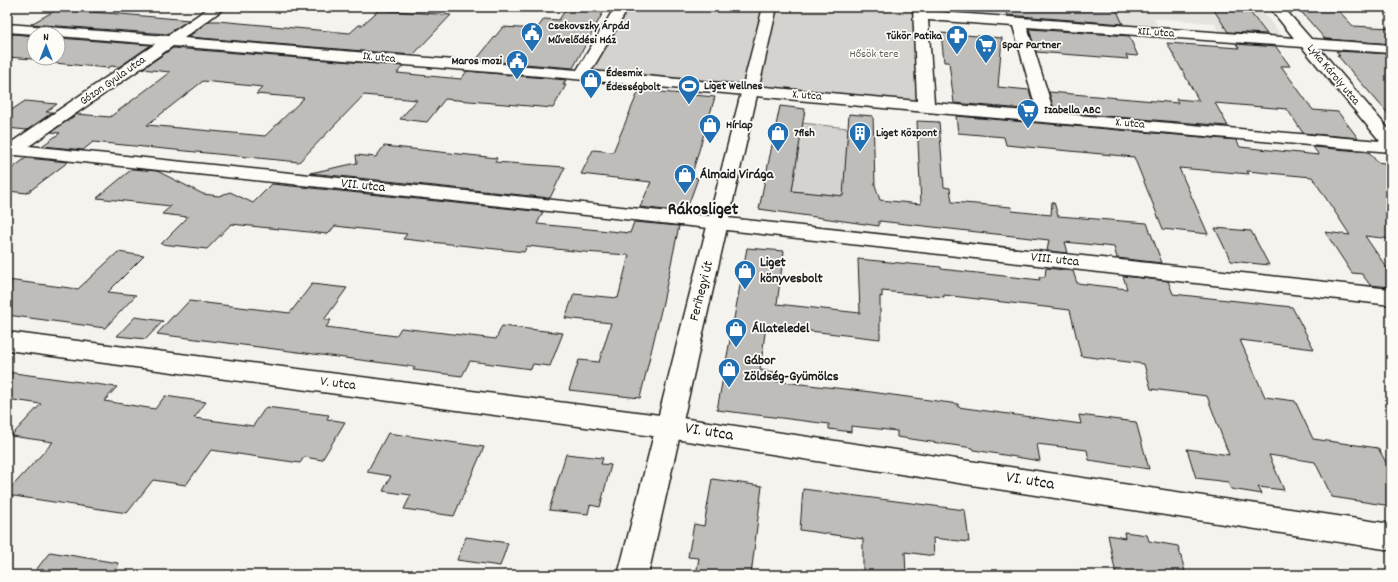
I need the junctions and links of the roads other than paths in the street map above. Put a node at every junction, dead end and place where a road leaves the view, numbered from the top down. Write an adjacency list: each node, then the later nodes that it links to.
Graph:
1 (219, 7): 8 (street, Gózon Gyula utca)
2 (622, 7): 11 (street)
3 (770, 7): 12 (street, Ferihegyi út)
4 (1276, 7): 9 (street, Lyka Károly utca)
5 (920, 11): 6 (street, XII. utca); 13 (street)
6 (1019, 23): 9 (street, XII. utca); 14 (street)
7 (7, 28): 8 (street, IX. utca)
8 (169, 42): 11 (street, IX. utca); 17 (street, Gózon Gyula utca)
9 (1306, 43): 10 (street, XII. utca); 15 (street, Lyka Károly utca)
10 (1391, 49)
11 (581, 75): 12 (street, IX. utca)
12 (750, 91): 13 (street, X. utca); 18 (street, Ferihegyi út)
13 (926, 107): 14 (street, X. utca)
14 (1047, 116): 16 (street, X. utca)
15 (1391, 143)
16 (1391, 147)
17 (9, 151): 18 (street, VII. utca)
18 (718, 223): 19 (street, VIII. utca); 21 (street, Ferihegyi út)
19 (1391, 297)
20 (7, 341): 21 (street, V. utca)
21 (668, 427): 22 (street, VI. utca); 23 (street, Ferihegyi út)
22 (1391, 537)
23 (633, 575)

